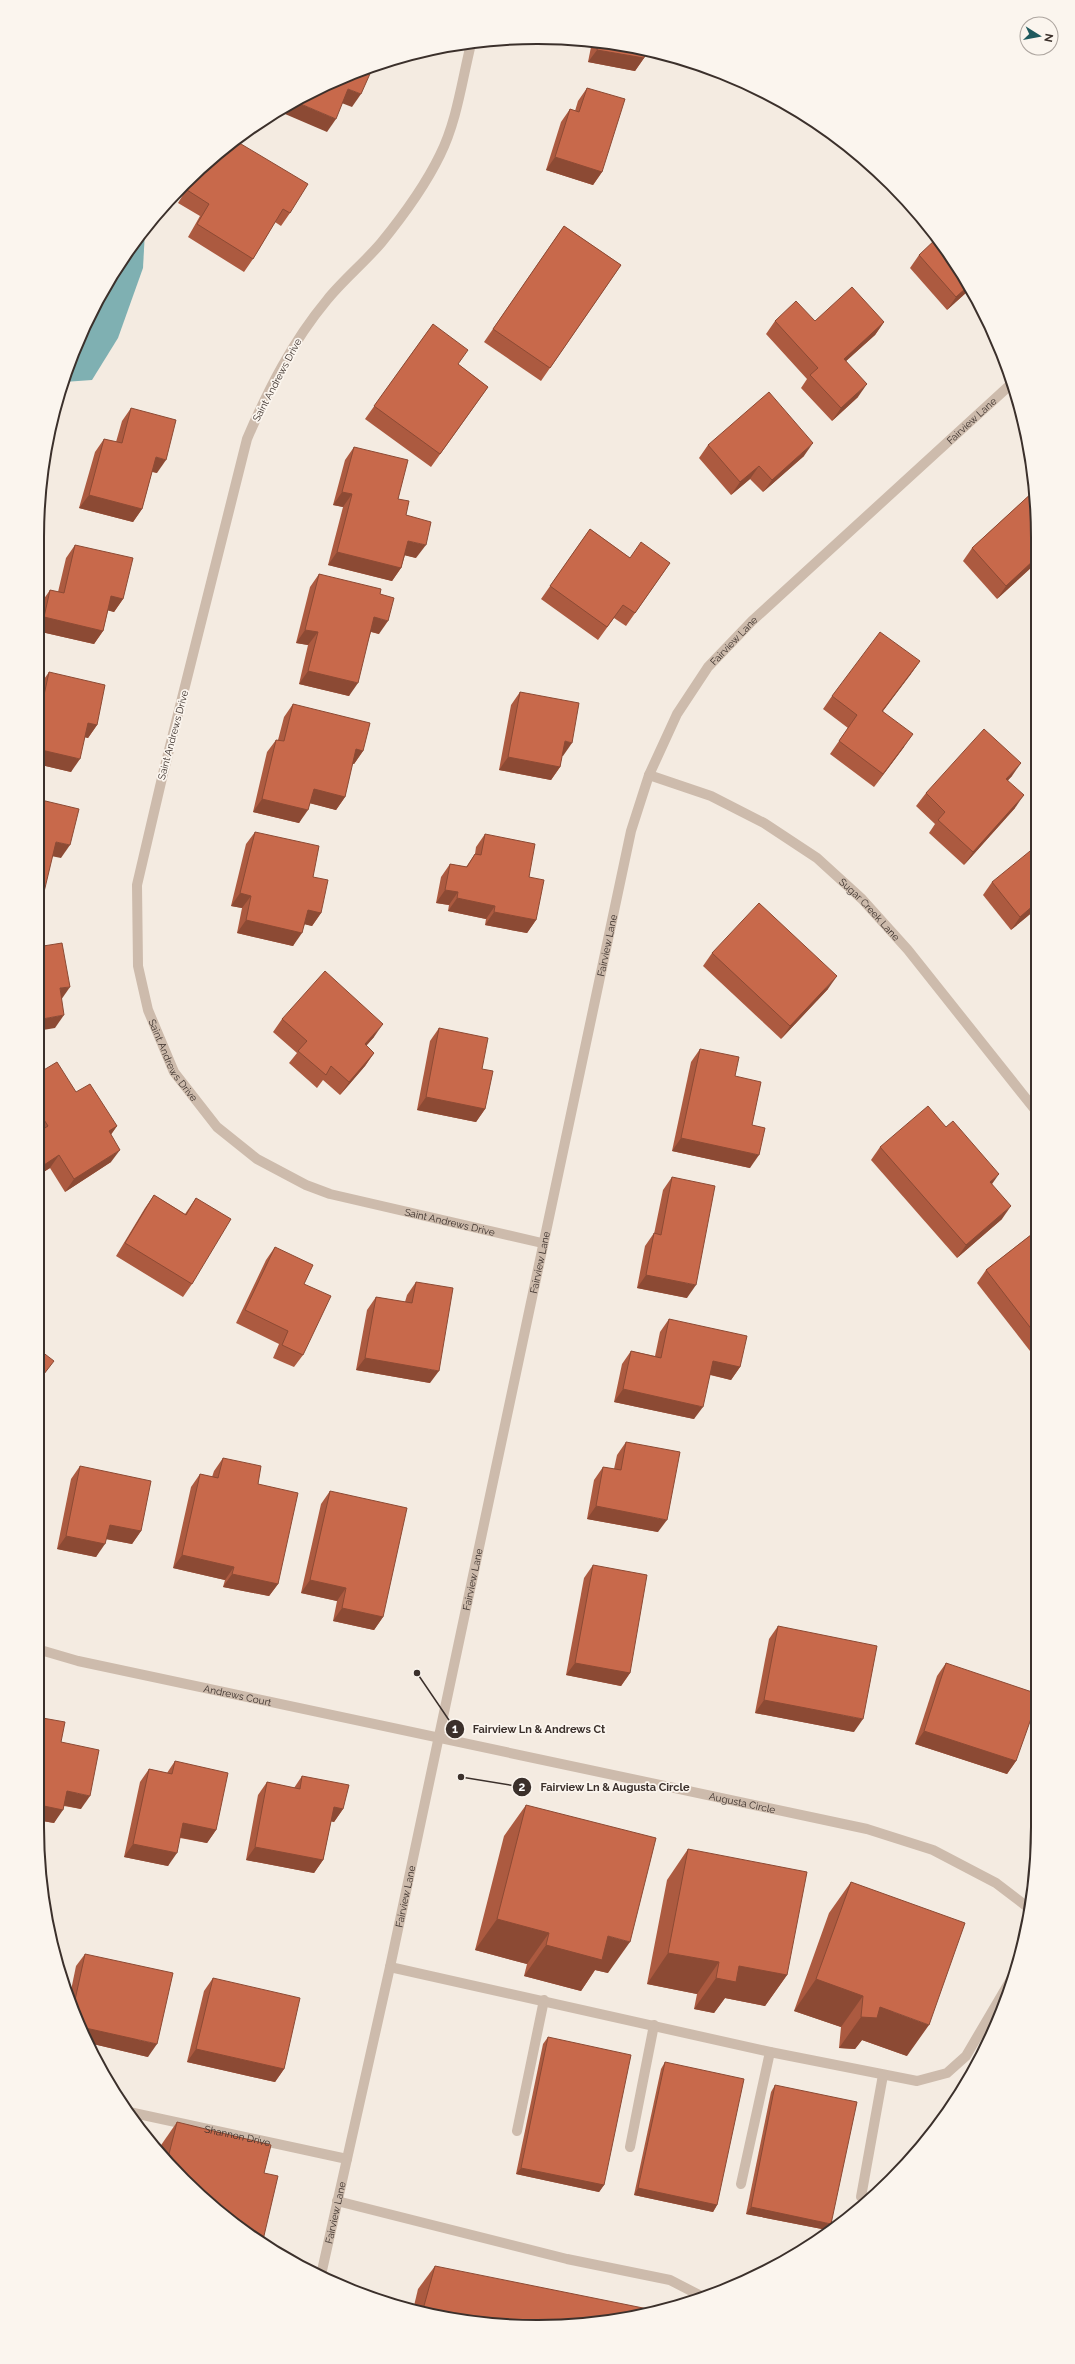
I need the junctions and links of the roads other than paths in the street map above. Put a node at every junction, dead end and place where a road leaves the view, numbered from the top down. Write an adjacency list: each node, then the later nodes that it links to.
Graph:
1 (470, 48): 5 (street, Saint Andrews Drive)
2 (1007, 387): 3 (street, Fairview Lane)
3 (649, 775): 4 (street, Sugar Creek Lane); 5 (street, Fairview Lane)
4 (1031, 1104)
5 (542, 1243): 7 (street, Fairview Lane)
6 (44, 1651): 7 (street, Andrews Court)
7 (439, 1738): 8 (street, Augusta Circle); 9 (street, Fairview Lane)
8 (1025, 1905)
9 (390, 1967): 11 (street); 18 (street, Fairview Lane)
10 (999, 1999): 14 (street)
11 (544, 2000): 12 (street); 16 (street)
12 (654, 2025): 13 (street); 17 (street)
13 (770, 2052): 14 (street); 19 (street)
14 (883, 2075): 20 (street)
15 (136, 2114): 18 (street, Shannon Drive)
16 (517, 2131)
17 (630, 2147)
18 (347, 2158): 21 (street, Fairview Lane)
19 (741, 2184)
20 (861, 2198)
21 (337, 2201): 22 (street, Fairview Lane); 23 (street)
22 (322, 2270)
23 (696, 2294)

